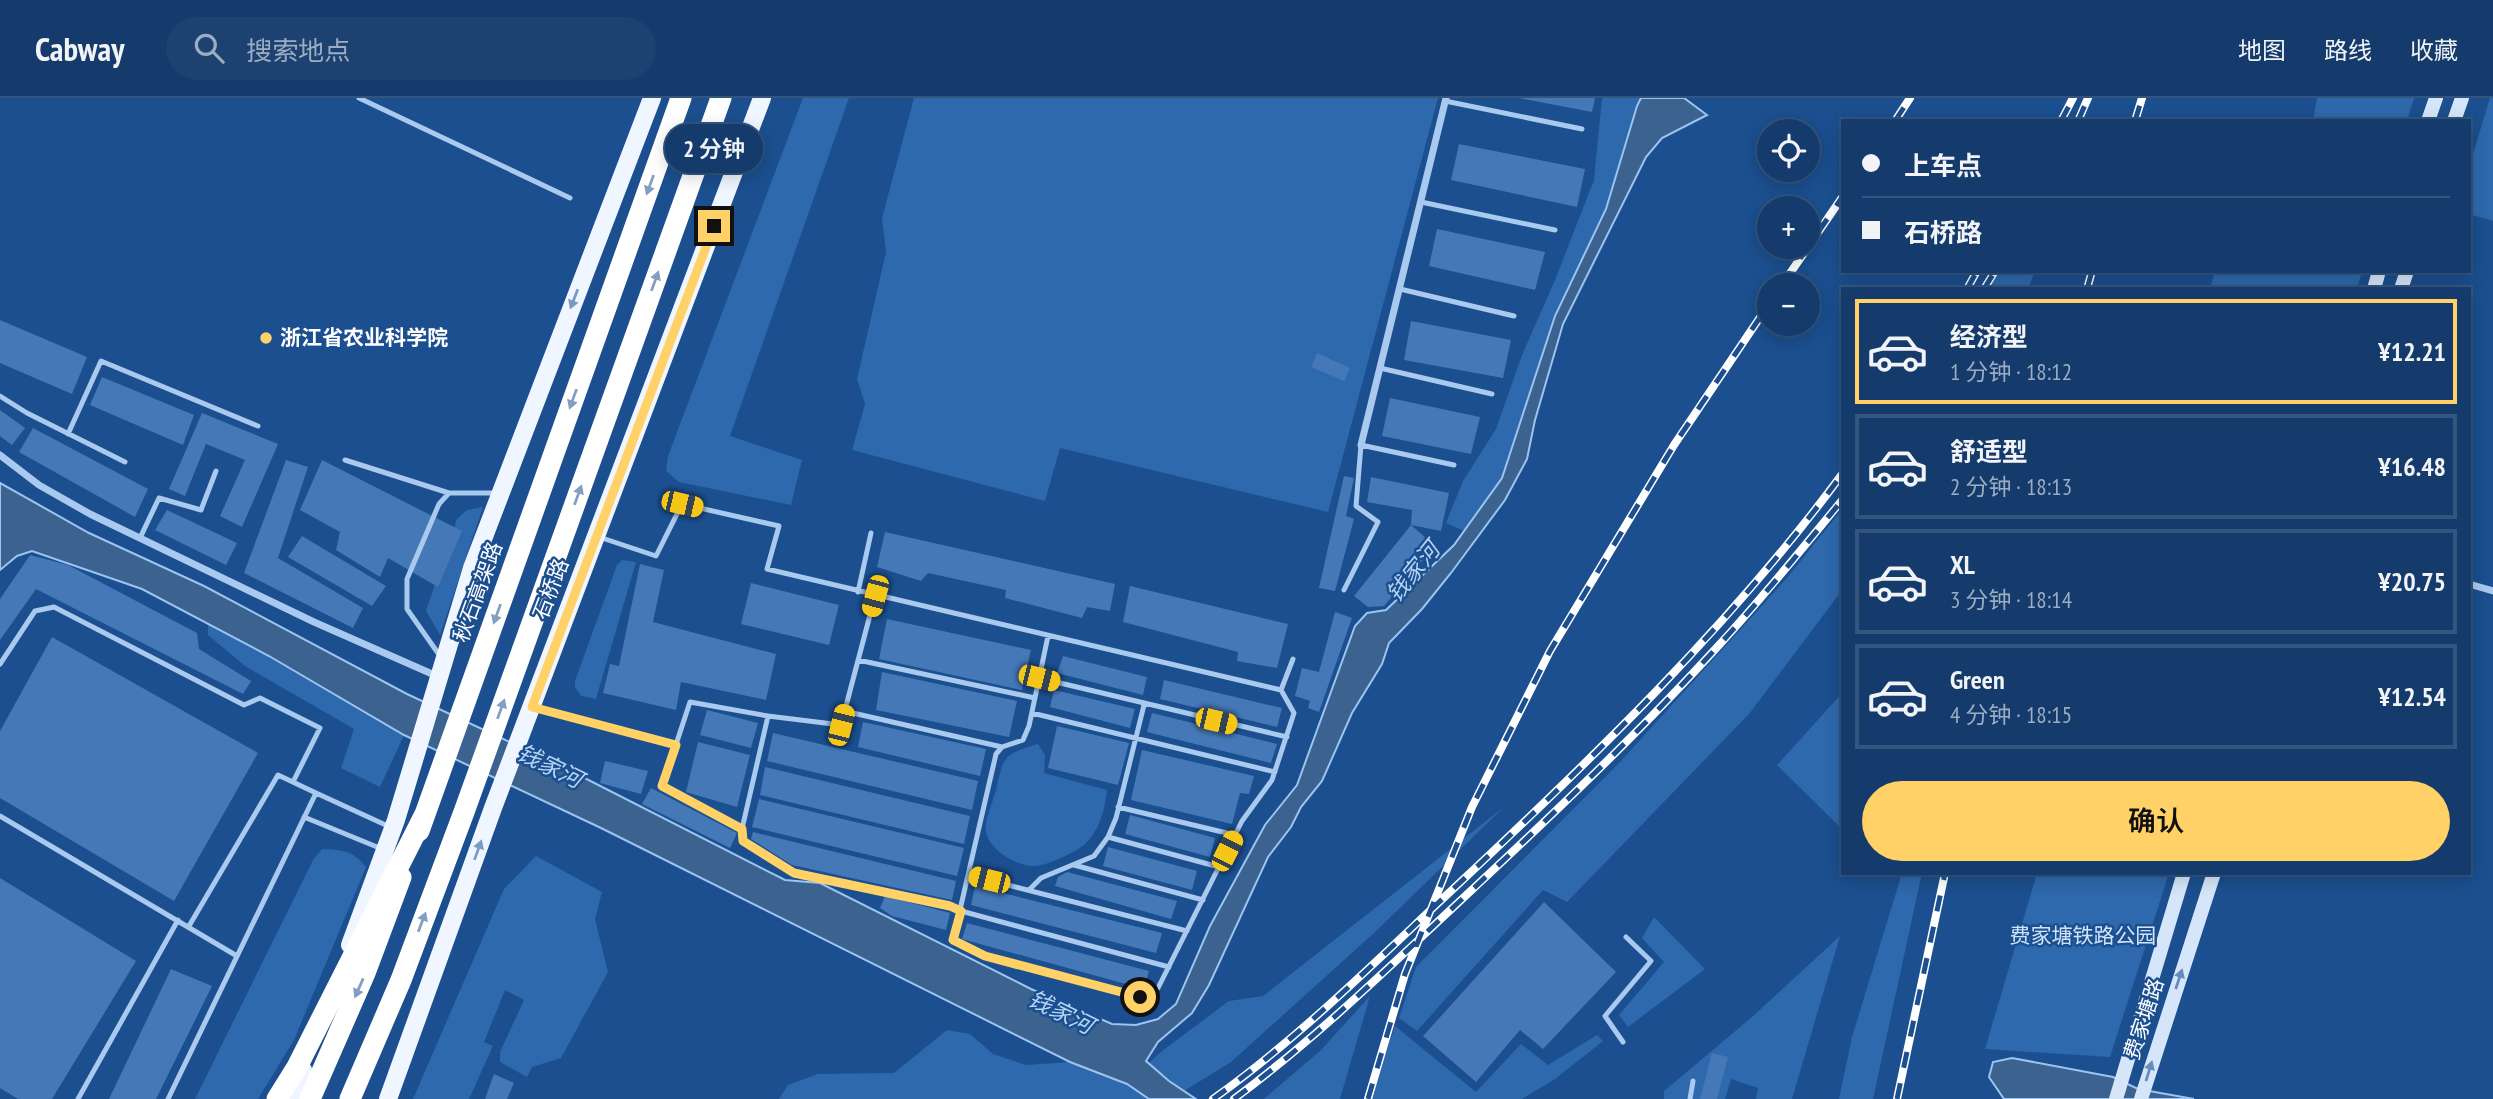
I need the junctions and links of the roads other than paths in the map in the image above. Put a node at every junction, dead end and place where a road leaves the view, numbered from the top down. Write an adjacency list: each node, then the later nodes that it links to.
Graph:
1 (359, 98): 12 (lane)
2 (652, 98): 29 (main road, one-way to 29)
3 (681, 98): 60 (highway, 秋石高架路, one-way to 60)
4 (721, 98): 88 (highway, one-way to 4)
5 (762, 98): 31 (main road, 石桥路)
6 (2436, 98): 9 (street)
7 (2462, 98): 10 (street)
8 (1445, 100): 11 (lane); 13 (street)
9 (2429, 119)
10 (2455, 119)
11 (1582, 129)
12 (570, 198)
13 (1421, 202): 14 (lane); 15 (street)
14 (1555, 230)
15 (1400, 289): 16 (lane); 17 (street)
16 (1514, 316)
17 (1380, 368): 18 (lane); 22 (street)
18 (1492, 394)
19 (0, 396): 21 (lane)
20 (258, 426): 21 (lane)
21 (68, 434): 25 (lane)
22 (1361, 445): 26 (lane); 34 (lane)
23 (0, 455): 32 (street)
24 (345, 460): 28 (lane)
25 (125, 462)
26 (1454, 465)
27 (216, 471): 32 (lane)
28 (449, 493): 29 (lane); 42 (lane)
29 (499, 493): 42 (main road)
30 (871, 533): 36 (lane)
31 (596, 536): 36 (lane); 47 (main road, 石桥路)
32 (140, 538): 42 (street)
33 (2471, 585): 35 (street)
34 (1344, 590)
35 (2493, 591)
36 (858, 592): 37 (lane)
37 (875, 596): 38 (lane); 40 (lane)
38 (1048, 636): 43 (lane); 44 (lane)
39 (1293, 659): 44 (lane)
40 (858, 660): 45 (lane); 48 (lane)
41 (0, 664): 56 (lane)
42 (439, 676): 62 (main road)
43 (1039, 678): 45 (lane); 46 (lane)
44 (1280, 690): 51 (lane)
45 (1035, 698): 49 (lane)
46 (1144, 705): 51 (lane); 52 (lane)
47 (532, 707): 53 (street); 89 (main road, 石桥路, one-way to 47)
48 (844, 711): 50 (lane); 54 (lane)
49 (1032, 713): 52 (lane); 54 (lane)
50 (768, 716): 53 (lane); 63 (lane)
51 (1287, 737): 55 (lane)
52 (1136, 738): 55 (lane); 58 (lane)
53 (676, 745): 63 (lane)
54 (1002, 747): 69 (lane)
55 (1275, 772): 64 (lane)
56 (293, 782): 57 (lane); 76 (lane)
57 (316, 793): 61 (lane); 62 (lane)
58 (1118, 807): 64 (lane); 65 (lane)
59 (0, 816): 75 (lane)
60 (424, 816): 85 (highway, bridge); 87 (highway, 秋石高架路, one-way to 87, bridge)
61 (304, 817): 66 (lane); 79 (lane)
62 (393, 829): 66 (main road)
63 (742, 829): 74 (lane)
64 (1235, 835): 68 (lane)
65 (1108, 837): 67 (lane); 68 (lane)
66 (385, 850): 86 (main road)
67 (1074, 865): 72 (lane); 73 (lane)
68 (1219, 867): 73 (lane)
69 (969, 875): 72 (lane); 74 (lane)
70 (2183, 875): 91 (street, 费家塘路)
71 (2213, 875): 92 (street, 费家塘路, one-way to 71)
72 (1028, 890): 77 (lane)
73 (1203, 900): 77 (lane)
74 (961, 911): 80 (lane); 80 (lane)
75 (178, 920): 76 (lane); 83 (lane)
76 (189, 926): 79 (lane)
77 (1187, 931): 80 (lane)
78 (1626, 937): 81 (lane)
79 (237, 957): 84 (lane)
80 (1169, 967)
81 (1623, 1042)
82 (1693, 1081): 90 (lane)
83 (78, 1099)
84 (168, 1099)
85 (277, 1099)
86 (291, 1099)
87 (310, 1099)
88 (350, 1099)
89 (388, 1099)
90 (1690, 1099)
91 (2116, 1099)
92 (2141, 1099)

